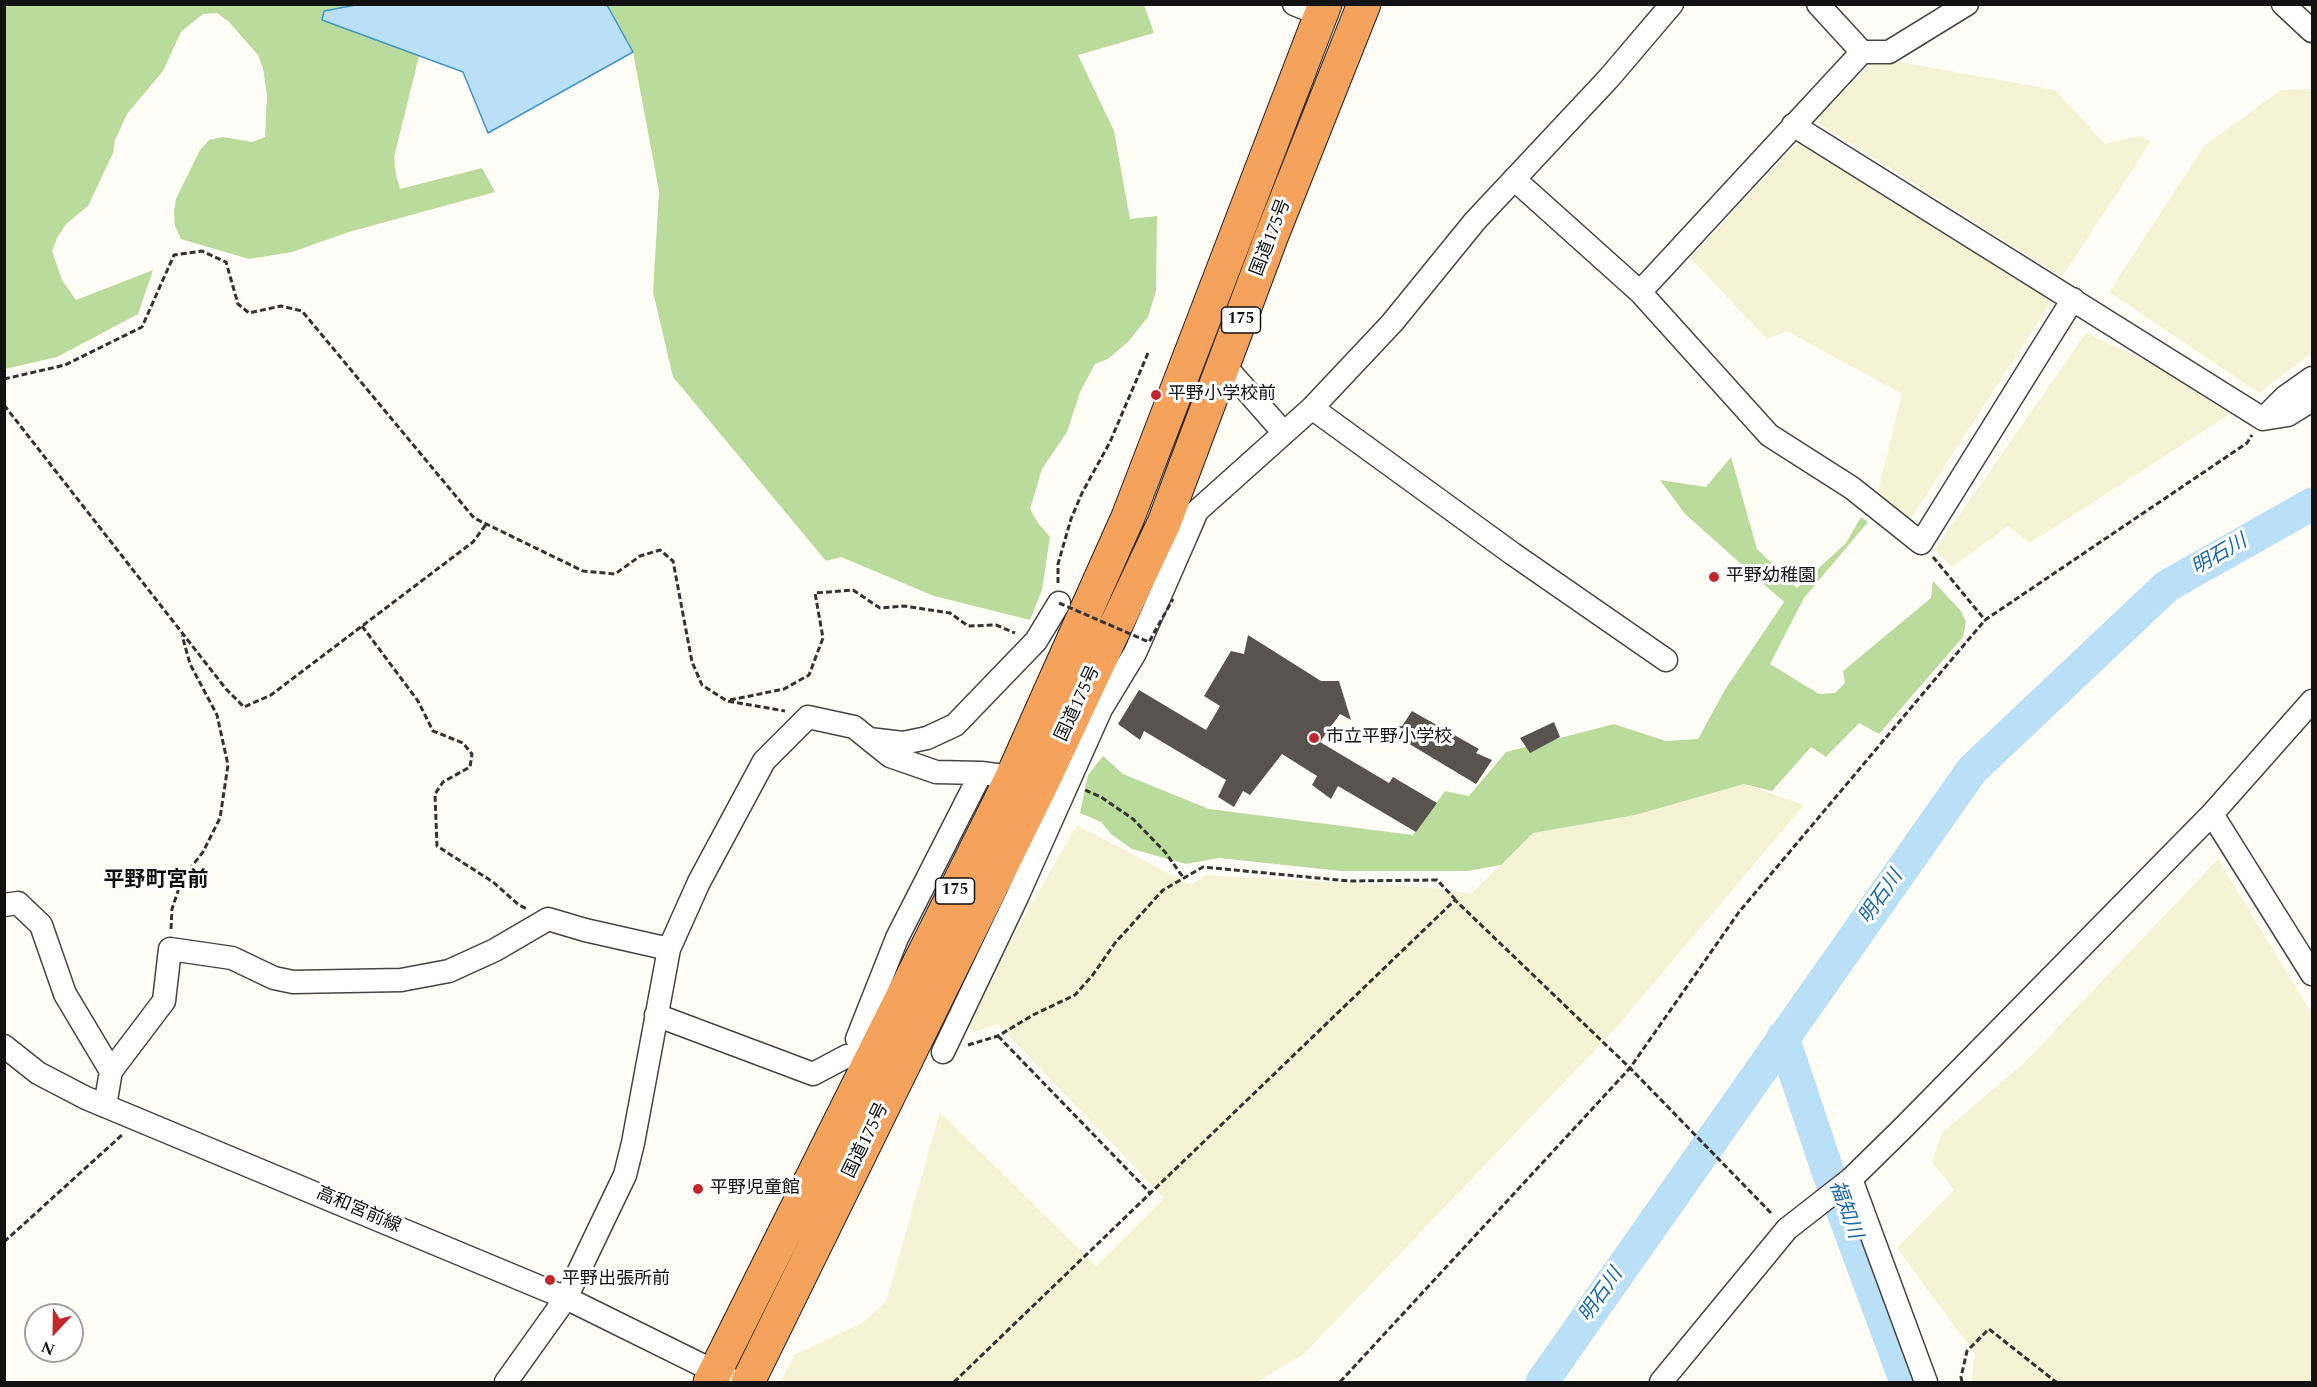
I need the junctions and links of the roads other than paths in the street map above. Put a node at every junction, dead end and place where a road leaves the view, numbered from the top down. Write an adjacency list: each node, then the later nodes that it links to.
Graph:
1 (1364, 4): 13 (highway, 国道175号 / 175)
2 (1672, 4): 10 (street)
3 (1818, 4): 8 (street)
4 (1967, 4): 8 (street)
5 (2283, 4): 7 (street)
6 (1313, 8): 24 (highway, 国道175号 / 175)
7 (2313, 31)
8 (1862, 52): 9 (street)
9 (1793, 125): 11 (street); 12 (street)
10 (1514, 178): 11 (street); 16 (street)
11 (1640, 292): 12 (street)
12 (2073, 299): 17 (street)
13 (1225, 366): 18 (street); 19 (highway, 国道175号 / 175)
14 (2313, 378): 17 (street)
15 (2313, 400): 17 (street)
16 (1312, 408): 18 (street); 21 (street)
17 (2263, 419)
18 (1284, 433): 19 (street)
19 (1177, 524): 32 (street); 39 (highway, 国道175号 / 175)
20 (1059, 603): 23 (street)
21 (1666, 660)
22 (2313, 701): 25 (street)
23 (868, 739): 24 (street); 27 (street)
24 (996, 775): 31 (highway, 国道175号 / 175)
25 (2212, 814): 28 (street); 35 (street)
26 (4, 905): 33 (street)
27 (669, 949): 29 (street); 33 (street)
28 (2313, 974)
29 (656, 1016): 31 (street); 36 (street)
30 (4, 1046): 34 (street, 高和宮前線)
31 (862, 1051): 37 (highway, 国道175号 / 175)
32 (943, 1052)
33 (111, 1071): 34 (street)
34 (105, 1106): 36 (street, 高和宮前線)
35 (1851, 1179): 40 (street); 41 (street)
36 (566, 1298): 37 (street, 高和宮前線); 38 (street)
37 (720, 1379)
38 (506, 1383)
39 (748, 1383)
40 (1661, 1383)
41 (1926, 1383)

